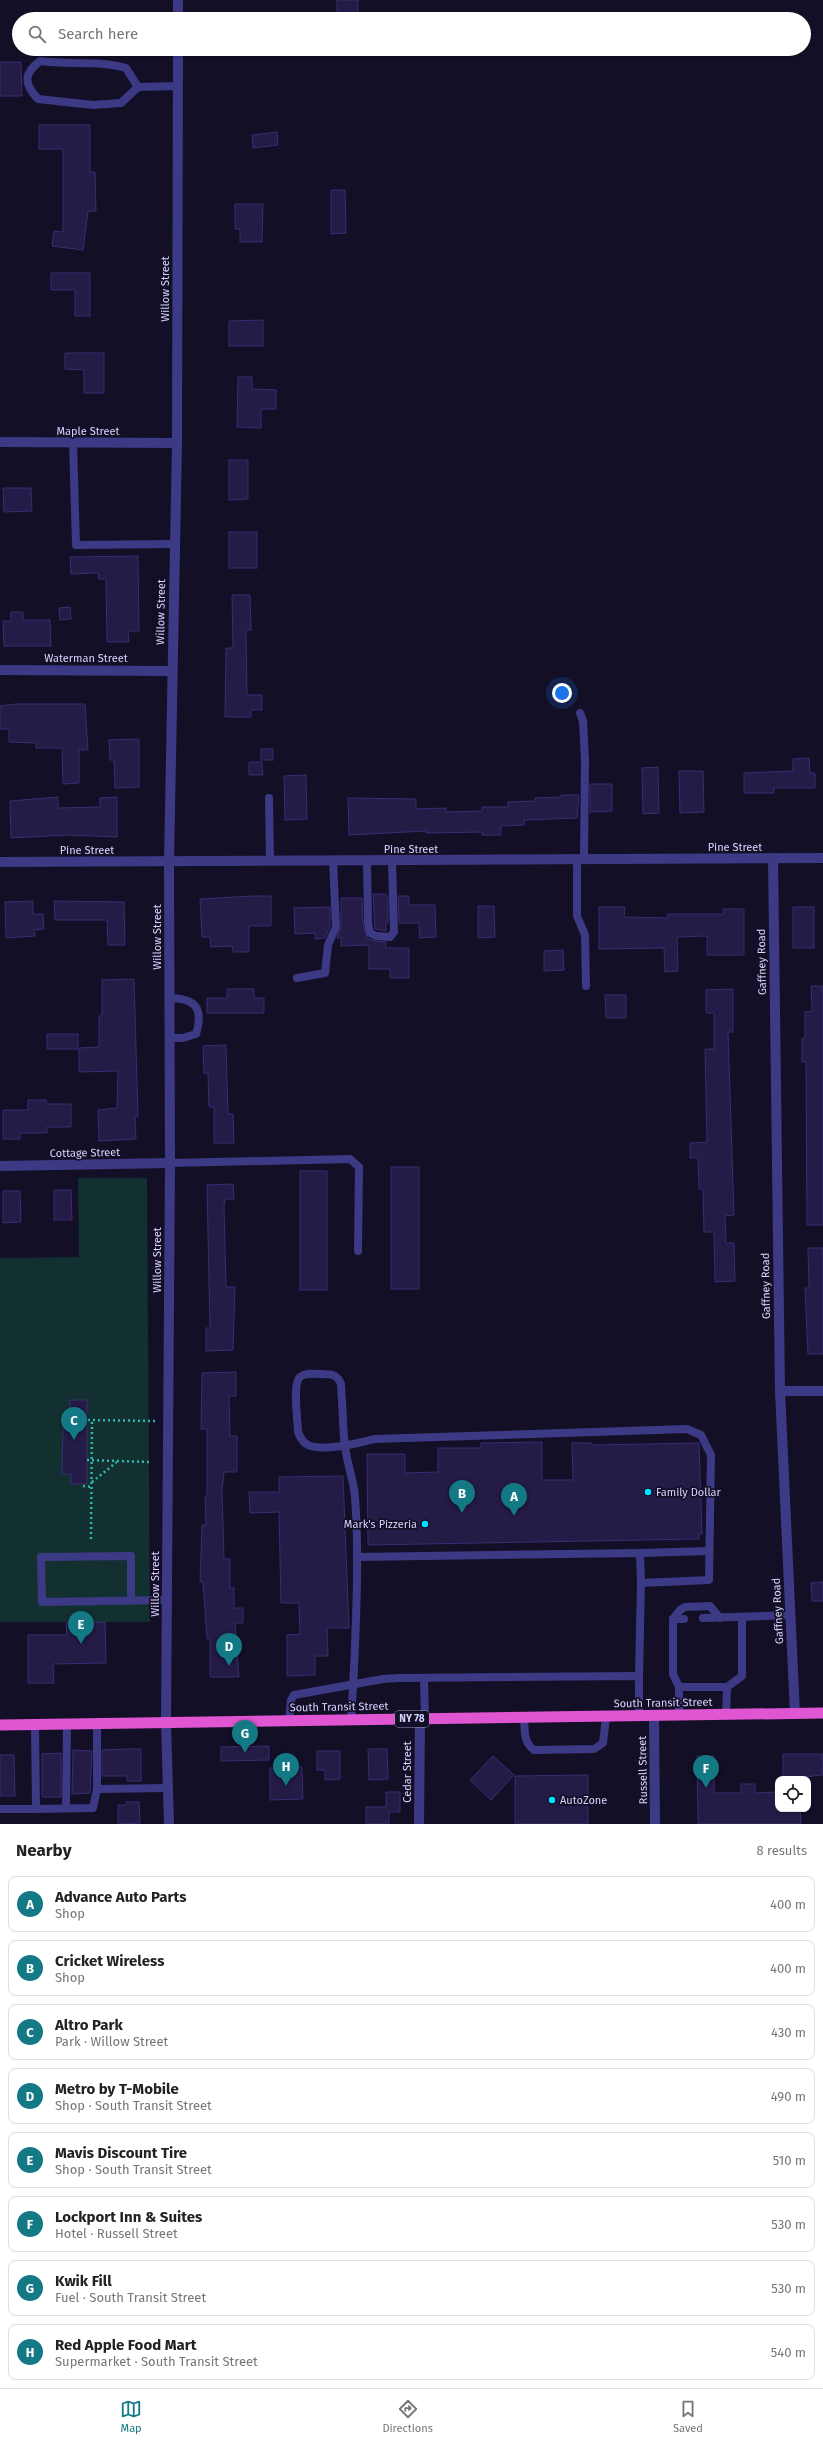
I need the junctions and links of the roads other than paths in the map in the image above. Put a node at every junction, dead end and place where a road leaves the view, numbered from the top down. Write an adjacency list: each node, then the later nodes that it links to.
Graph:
1 (178, 0): 2 (street)
2 (178, 12)
3 (178, 56): 4 (street, Willow Street)
4 (178, 86): 5 (lane); 8 (street, Willow Street)
5 (138, 87): 5 (lane)
6 (0, 442): 7 (street, Maple Street)
7 (74, 443): 8 (street, Maple Street); 9 (lane)
8 (177, 443): 9 (street, Willow Street)
9 (174, 544): 11 (street, Willow Street)
10 (0, 670): 11 (street, Waterman Street)
11 (171, 671): 21 (street, Willow Street)
12 (580, 712): 16 (lane)
13 (269, 798): 22 (lane)
14 (773, 858): 15 (street, Pine Street); 16 (street, Pine Street); 30 (street, Gaffney Road)
15 (823, 858)
16 (580, 860): 19 (street, Pine Street); 24 (lane)
17 (333, 861): 18 (street, Pine Street); 22 (street, Pine Street); 23 (lane)
18 (367, 861): 19 (street, Pine Street); 19 (lane)
19 (392, 861)
20 (0, 862): 21 (street, Pine Street)
21 (169, 862): 22 (street, Pine Street); 25 (street, Willow Street)
22 (270, 862)
23 (297, 978)
24 (586, 986)
25 (169, 998): 26 (street, Willow Street); 26 (lane)
26 (170, 1038): 27 (street, Willow Street)
27 (170, 1163): 28 (street, Cottage Street); 29 (lane); 37 (street, Willow Street)
28 (0, 1166)
29 (358, 1251)
30 (780, 1391): 31 (street); 39 (street, Gaffney Road)
31 (823, 1391)
32 (344, 1446): 32 (lane); 33 (lane); 35 (lane)
33 (710, 1551): 34 (lane); 36 (lane)
34 (640, 1553): 35 (lane); 36 (lane)
35 (357, 1557): 47 (lane)
36 (640, 1583): 45 (lane)
37 (167, 1600): 38 (lane); 61 (street, Willow Street)
38 (131, 1601): 38 (lane)
39 (790, 1616): 43 (lane); 52 (street, Gaffney Road)
40 (684, 1618): 44 (lane)
41 (703, 1618): 42 (lane)
42 (720, 1618): 43 (lane); 44 (lane)
43 (742, 1618): 49 (lane)
44 (673, 1619): 48 (lane)
45 (639, 1676): 46 (lane); 54 (lane)
46 (424, 1678): 47 (lane); 58 (lane)
47 (353, 1684): 59 (lane); 60 (lane)
48 (679, 1687): 49 (lane); 51 (lane)
49 (727, 1687): 53 (lane)
50 (823, 1713): 52 (highway, South Transit Street / NY 78)
51 (679, 1714): 53 (highway, South Transit Street / NY 78); 55 (highway, South Transit Street / NY 78)
52 (795, 1714): 53 (highway, South Transit Street / NY 78)
53 (726, 1715)
54 (639, 1716): 55 (highway, South Transit Street / NY 78); 56 (highway, South Transit Street / NY 78)
55 (654, 1716): 73 (street, Russell Street)
56 (606, 1717): 57 (highway, South Transit Street / NY 78); 57 (lane)
57 (524, 1718): 58 (highway, South Transit Street / NY 78)
58 (422, 1719): 59 (highway, South Transit Street / NY 78); 72 (street, Cedar Street)
59 (351, 1720): 60 (highway, South Transit Street / NY 78)
60 (289, 1721): 61 (highway, South Transit Street / NY 78)
61 (166, 1723): 63 (highway, South Transit Street / NY 78); 66 (street, Willow Street)
62 (67, 1724): 63 (highway, South Transit Street / NY 78); 65 (highway, South Transit Street / NY 78); 68 (lane)
63 (97, 1724): 67 (lane)
64 (0, 1725): 65 (highway, South Transit Street / NY 78)
65 (35, 1725): 70 (lane)
66 (168, 1788): 67 (lane); 71 (street, Willow Street)
67 (97, 1789): 68 (lane)
68 (66, 1808): 70 (lane)
69 (0, 1809): 70 (lane)
70 (36, 1809)
71 (169, 1824)
72 (419, 1824)
73 (655, 1824)

